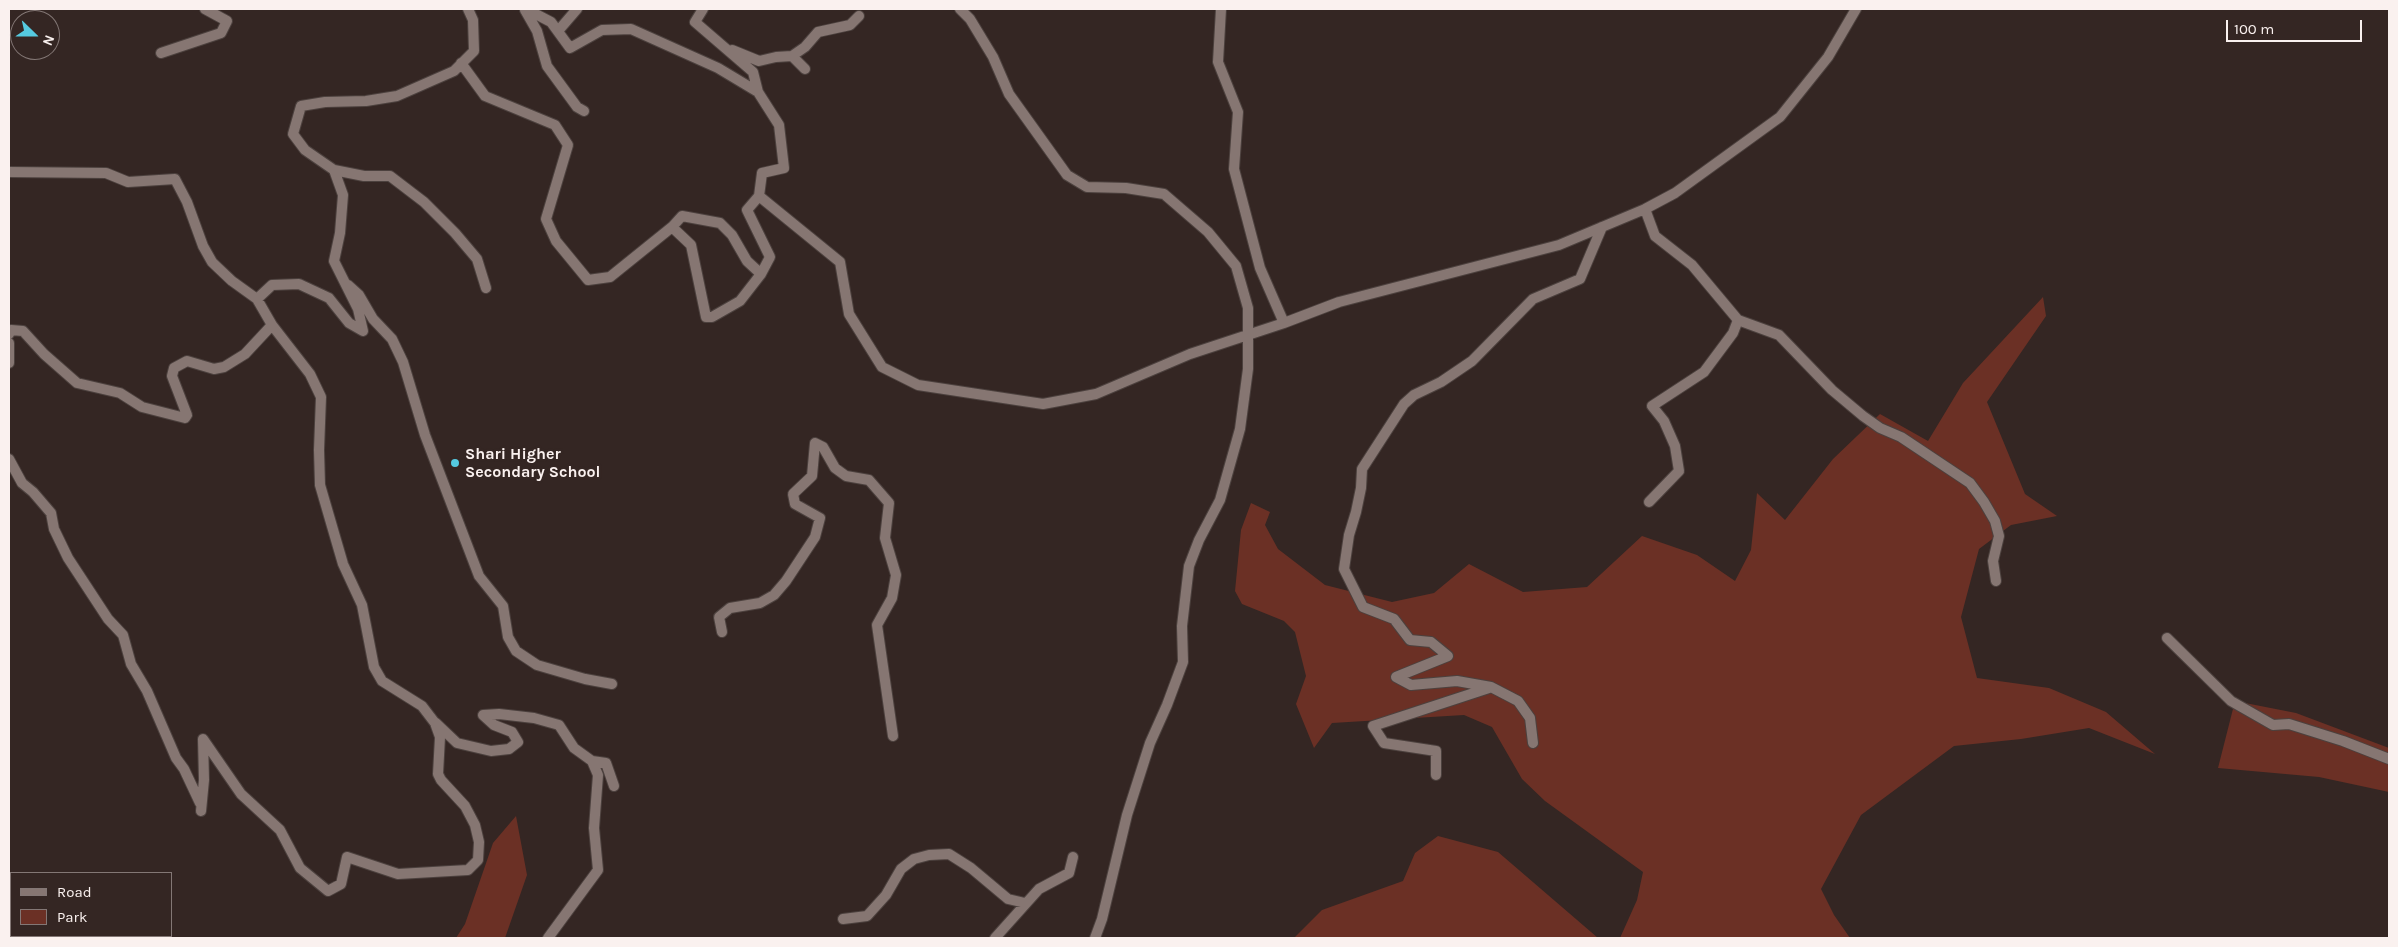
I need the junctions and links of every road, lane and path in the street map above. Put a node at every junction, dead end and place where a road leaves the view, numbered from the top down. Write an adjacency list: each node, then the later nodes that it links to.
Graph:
1 (205, 9): 12 (street)
2 (468, 9): 14 (street)
3 (526, 9): 10 (street); 17 (street)
4 (577, 9): 10 (street)
5 (703, 9): 11 (street)
6 (960, 9): 32 (street)
7 (1221, 9): 29 (street)
8 (1856, 9): 21 (street)
9 (858, 16): 13 (street)
10 (558, 31): 16 (street)
11 (717, 43): 13 (street); 16 (street)
12 (161, 53)
13 (792, 56): 15 (street)
14 (462, 63): 18 (street); 22 (street)
15 (805, 69)
16 (758, 92): 20 (street)
17 (584, 111)
18 (334, 170): 25 (street); 26 (street)
19 (9, 172): 27 (street)
20 (759, 196): 24 (street); 32 (street)
21 (1645, 209): 23 (street); 28 (street)
22 (672, 227): 24 (street); 24 (street)
23 (1602, 227): 29 (street); 41 (street)
24 (761, 274)
25 (342, 279): 27 (street); 40 (street)
26 (486, 288)
27 (257, 299): 30 (street)
28 (1738, 320): 36 (street); 37 (street)
29 (1284, 323): 32 (street)
30 (272, 324): 31 (street); 42 (street)
31 (9, 334)
32 (1248, 335): 54 (street)
33 (9, 343): 34 (street)
34 (9, 363)
35 (9, 458): 42 (street)
36 (1649, 502)
37 (1996, 580)
38 (722, 632): 43 (street)
39 (2167, 638): 45 (street)
40 (612, 684)
41 (1491, 687): 44 (street); 47 (street)
42 (435, 723): 46 (street)
43 (892, 736)
44 (1533, 743)
45 (2389, 759)
46 (592, 761): 48 (street); 52 (street)
47 (1436, 775)
48 (614, 786)
49 (1073, 857): 50 (street)
50 (1025, 903): 51 (street); 53 (street)
51 (843, 919)
52 (548, 938)
53 (995, 938)
54 (1094, 938)

